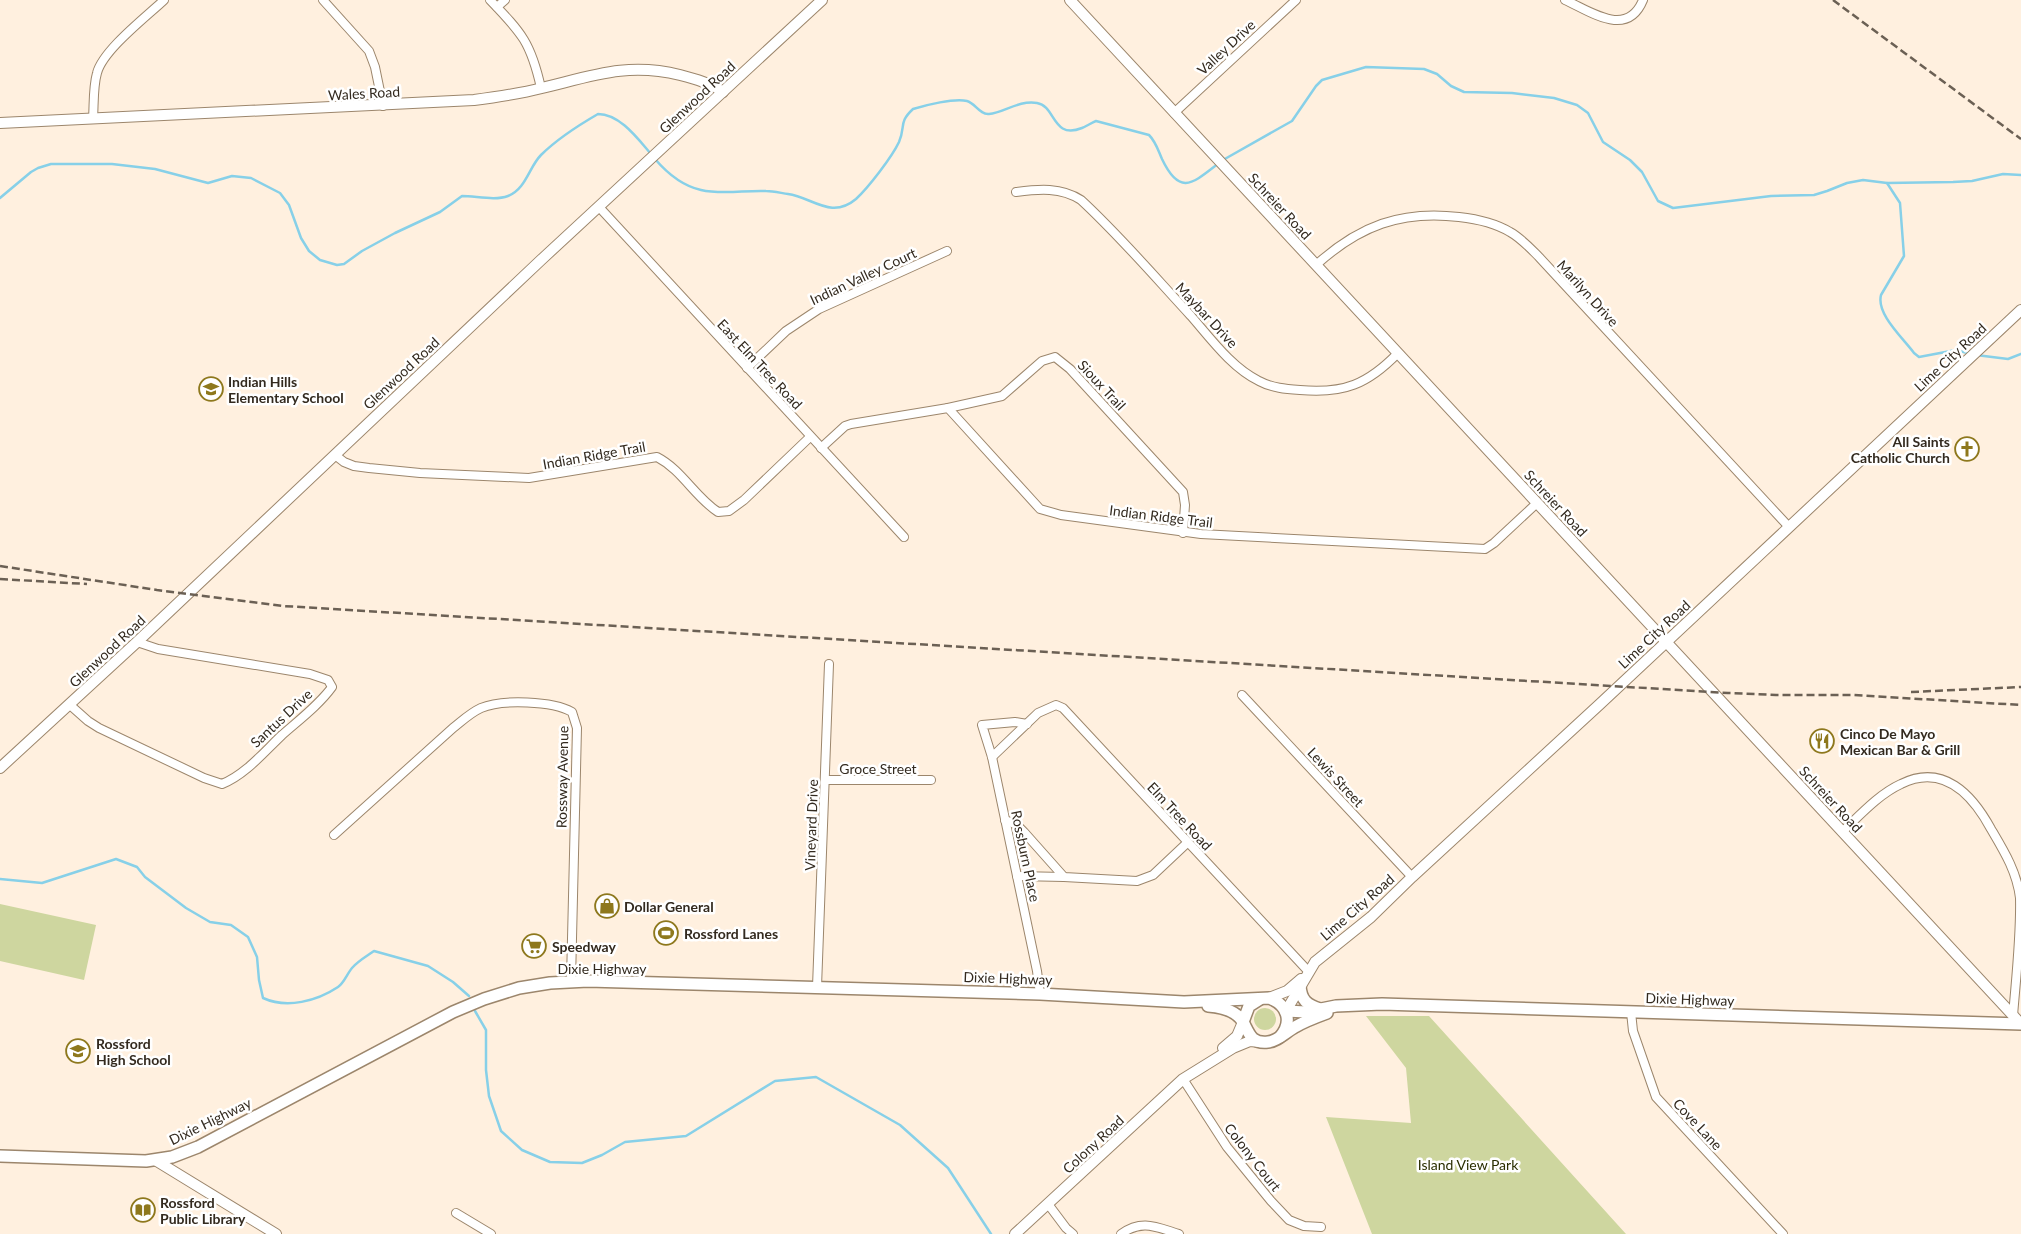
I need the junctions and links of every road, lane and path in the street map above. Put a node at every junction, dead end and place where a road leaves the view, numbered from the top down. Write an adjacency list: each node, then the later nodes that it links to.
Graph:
1 (164, 0): 15 (street)
2 (323, 0): 13 (street)
3 (490, 0): 10 (street)
4 (505, 0): 10 (street)
5 (822, 0): 12 (street, Glenwood Road)
6 (1070, 0): 14 (street, Schreier Road)
7 (1296, 0): 14 (street, Valley Drive)
8 (1565, 0): 9 (street)
9 (1643, 0)
10 (497, 7): 11 (street)
11 (540, 88): 12 (street, Wales Road); 13 (street, Wales Road)
12 (722, 92): 18 (street, Glenwood Road)
13 (383, 106): 15 (street, Wales Road)
14 (1174, 113): 20 (street, Schreier Road)
15 (93, 119): 16 (street, Wales Road)
16 (0, 123)
17 (1016, 192): 22 (street, Maybar Drive)
18 (599, 207): 23 (street, East Elm Tree Road); 27 (street, Glenwood Road)
19 (947, 252): 23 (street, Indian Valley Court)
20 (1316, 265): 22 (street, Schreier Road); 29 (street, Marilyn Drive)
21 (2021, 310): 29 (street, Lime City Road)
22 (1398, 353): 28 (street, Schreier Road)
23 (747, 368): 25 (street, East Elm Tree Road)
24 (948, 408): 26 (street); 30 (street, Indian Ridge Trail); 30 (street, Sioux Trail)
25 (810, 437): 26 (street, East Elm Tree Road); 27 (street, Indian Ridge Trail)
26 (821, 448): 31 (street, East Elm Tree Road)
27 (334, 455): 32 (street, Glenwood Road)
28 (1537, 503): 30 (street, Indian Ridge Trail); 33 (street, Schreier Road)
29 (1789, 527): 33 (street, Lime City Road)
30 (1183, 533)
31 (904, 537)
32 (137, 642): 36 (street, Glenwood Road); 36 (street, Santus Drive)
33 (1666, 642): 43 (street, Schreier Road); 49 (street, Lime City Road)
34 (829, 664): 40 (street, Vineyard Drive)
35 (1242, 695): 49 (street, Lewis Street)
36 (70, 705): 39 (street, Glenwood Road)
37 (1027, 724): 38 (street, Elm Tree Road); 38 (street, Rossburn Place); 45 (street, Elm Tree Road)
38 (992, 758): 42 (street, Rossburn Place)
39 (0, 768)
40 (825, 780): 41 (street, Groce Street); 53 (street, Vineyard Drive)
41 (931, 780)
42 (1005, 820): 47 (street, Rossburn Place); 48 (street)
43 (1842, 832): 46 (street); 61 (street, Schreier Road)
44 (334, 835): 52 (street, Rossway Avenue)
45 (1187, 842): 48 (street); 51 (street, Elm Tree Road)
46 (2017, 868): 50 (street)
47 (1017, 876): 48 (street); 54 (street, Rossburn Place)
48 (1064, 877)
49 (1412, 877): 51 (street, Lime City Road)
50 (2020, 899): 61 (street)
51 (1305, 978): 55 (street, Lime City Road); 58 (main road); 59 (street, Lime City Road)
52 (571, 981): 53 (main road, Dixie Highway); 67 (main road, Dixie Highway)
53 (817, 987): 54 (main road, Dixie Highway)
54 (1040, 994): 56 (main road, Dixie Highway)
55 (1265, 998): 56 (main road, Dixie Highway); 59 (main road); 62 (main road)
56 (1184, 1002): 62 (main road, Dixie Highway)
57 (1358, 1006): 58 (main road, Dixie Highway); 60 (main road, Dixie Highway); 63 (main road, Dixie Highway)
58 (1320, 1009): 59 (main road, Dixie Highway)
59 (1286, 1011): 63 (main road)
60 (1631, 1012): 61 (main road, Dixie Highway); 77 (street, Cove Lane)
61 (2018, 1021)
62 (1243, 1022): 64 (main road, Dixie Highway); 65 (street, Colony Road)
63 (1280, 1037): 64 (main road, Dixie Highway)
64 (1260, 1042): 65 (street, Colony Road)
65 (1187, 1078): 68 (street, Colony Road); 70 (street, Colony Court)
66 (0, 1156): 67 (main road, Dixie Highway)
67 (154, 1160): 71 (street)
68 (1048, 1204): 73 (street, Colony Road); 74 (street)
69 (456, 1213): 72 (street)
70 (1322, 1227)
71 (276, 1234)
72 (491, 1234)
73 (1015, 1234)
74 (1073, 1234)
75 (1120, 1234): 76 (street)
76 (1179, 1234)
77 (1783, 1234)

